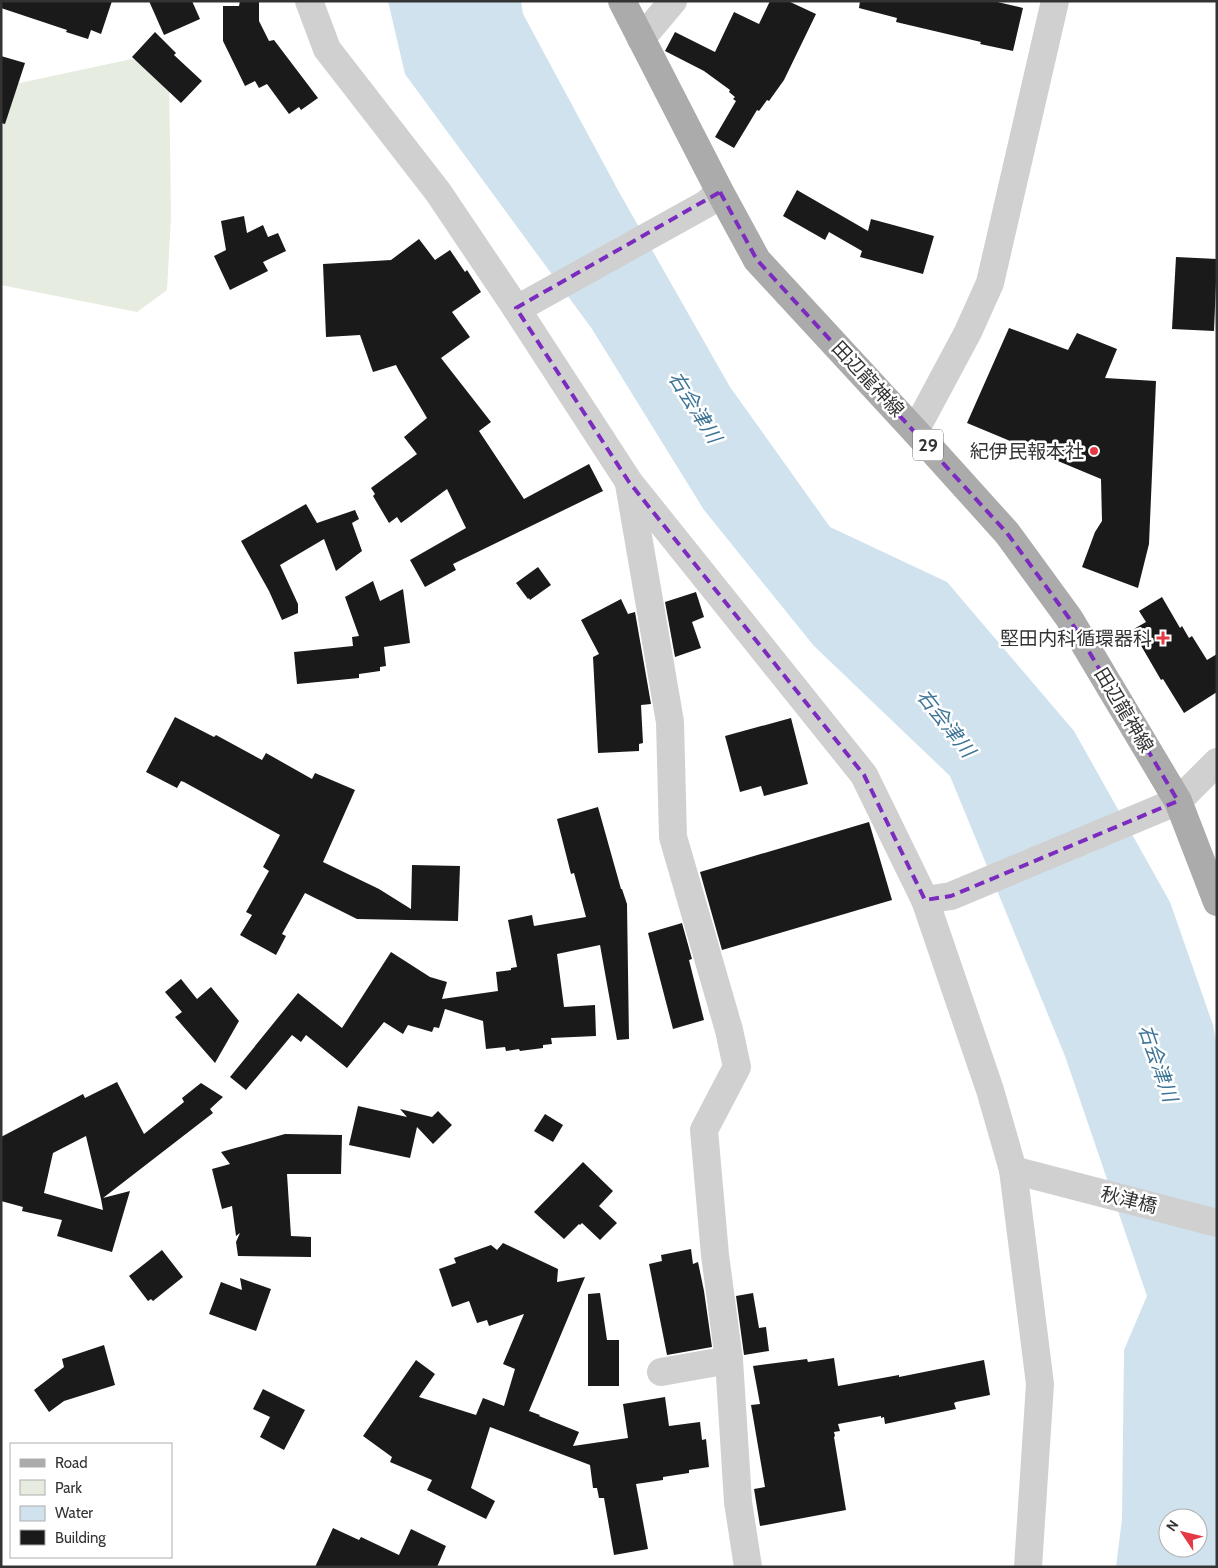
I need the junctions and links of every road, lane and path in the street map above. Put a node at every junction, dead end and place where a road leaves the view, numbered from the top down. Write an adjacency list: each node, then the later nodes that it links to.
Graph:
1 (308, 1): 7 (street)
2 (622, 1): 5 (main road, 田辺龍神線 / 29)
3 (673, 1): 5 (street)
4 (1055, 1): 8 (street)
5 (641, 39): 6 (main road, 田辺龍神線 / 29)
6 (713, 198): 7 (street); 8 (main road, 田辺龍神線 / 29)
7 (521, 306): 9 (street)
8 (915, 431): 11 (main road, 田辺龍神線 / 29)
9 (629, 482): 12 (street); 16 (street)
10 (1217, 762): 11 (street)
11 (1169, 805): 12 (street); 13 (main road, 田辺龍神線 / 29)
12 (938, 898): 14 (street)
13 (1217, 902)
14 (1013, 1170): 15 (street, 秋津橋); 19 (street)
15 (1217, 1223)
16 (729, 1360): 17 (street); 18 (street)
17 (661, 1372)
18 (748, 1567)
19 (1028, 1567)

